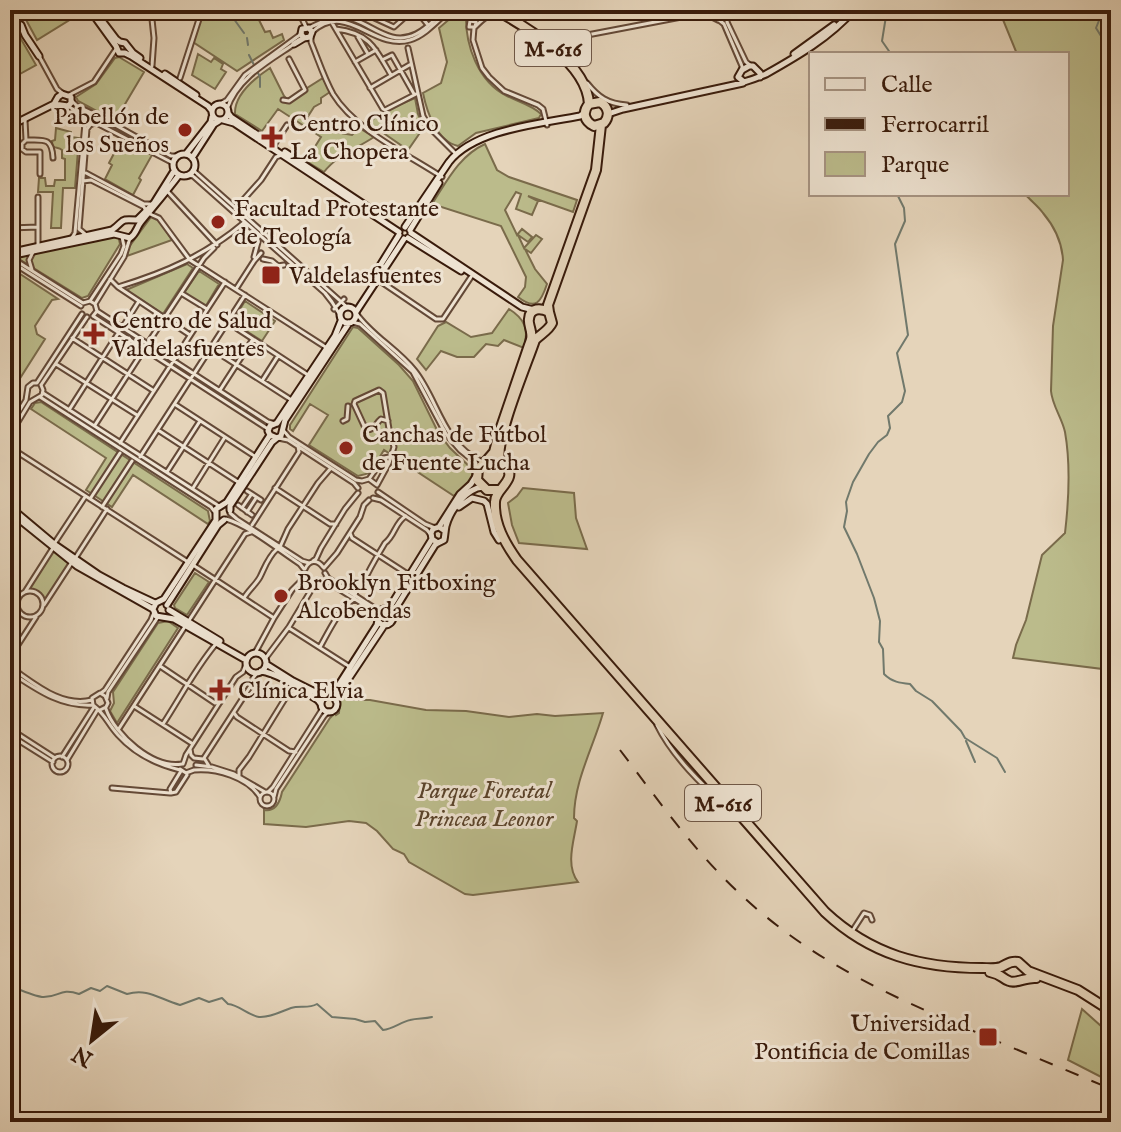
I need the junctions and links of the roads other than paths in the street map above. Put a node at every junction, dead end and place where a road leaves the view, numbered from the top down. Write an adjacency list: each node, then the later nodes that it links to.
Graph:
1 (13, 10): 24 (street)
2 (92, 10): 37 (main road)
3 (167, 10): 18 (street)
4 (202, 10): 53 (street)
5 (298, 10): 27 (street)
6 (328, 10): 20 (street)
7 (357, 10): 8 (street); 21 (street)
8 (414, 10): 25 (street)
9 (447, 10): 25 (street); 32 (street)
10 (471, 10): 11 (highway)
11 (478, 10)
12 (496, 10): 30 (highway, M-616)
13 (505, 10): 30 (highway, M-616)
14 (730, 10): 19 (street)
15 (852, 10): 49 (main road)
16 (151, 11): 18 (street); 23 (street)
17 (706, 11): 22 (street); 31 (street)
18 (158, 14): 23 (street)
19 (728, 15): 22 (street); 49 (street)
20 (331, 20): 21 (street); 26 (street); 27 (street); 29 (street)
21 (354, 20): 25 (street)
22 (719, 20): 48 (street)
23 (153, 23): 42 (street)
24 (21, 25): 39 (main road)
25 (428, 25)
26 (336, 29): 28 (street); 44 (street)
27 (306, 33): 34 (main road); 43 (street); 83 (street)
28 (357, 35): 35 (street); 38 (street)
29 (379, 37): 33 (street); 35 (street)
30 (542, 38): 31 (street); 46 (highway, M-616); 61 (highway, M-616); 68 (street)
31 (574, 38): 46 (street)
32 (412, 39): 33 (street); 36 (street)
33 (402, 42): 36 (street)
34 (294, 44): 43 (street)
35 (376, 48): 38 (street); 41 (street)
36 (408, 48): 45 (street)
37 (121, 49): 42 (main road); 57 (street); 60 (main road)
38 (368, 54): 44 (street)
39 (39, 56): 57 (street)
40 (289, 59): 58 (street)
41 (382, 60): 47 (street); 51 (street)
42 (149, 62): 53 (main road)
43 (264, 62): 50 (street)
44 (355, 62): 55 (street)
45 (411, 64): 47 (street); 56 (street)
46 (576, 66): 54 (highway, M-616)
47 (401, 70): 51 (street); 56 (street)
48 (742, 70): 49 (main road); 52 (main road)
49 (757, 71): 52 (main road)
50 (250, 73): 60 (street); 62 (street)
51 (391, 75): 55 (street)
52 (741, 80): 59 (main road); 63 (main road)
53 (179, 81): 60 (main road)
54 (586, 82): 59 (street); 61 (highway, M-616)
55 (370, 88): 56 (street)
56 (416, 94): 74 (street)
57 (64, 98): 64 (street); 65 (main road); 75 (street)
58 (283, 100)
59 (627, 105): 63 (main road)
60 (215, 109): 62 (main road); 66 (main road); 76 (main road)
61 (589, 109): 63 (highway); 68 (main road); 70 (highway, M-616)
62 (227, 111): 66 (main road); 73 (main road)
63 (608, 111): 70 (highway, M-616)
64 (83, 116): 67 (street); 80 (street)
65 (25, 120): 71 (main road); 72 (street)
66 (221, 120): 73 (main road); 76 (main road)
67 (96, 122): 78 (street); 80 (street)
68 (547, 124): 74 (main road)
69 (287, 125): 73 (street)
70 (597, 125): 128 (highway); 130 (highway, M-616)
71 (10, 126)
72 (26, 140): 77 (street); 81 (street)
73 (277, 152): 88 (street); 96 (main road); 96 (main road)
74 (457, 155): 83 (main road)
75 (177, 156): 76 (main road); 78 (main road)
76 (189, 156): 79 (main road)
77 (53, 158)
78 (173, 163): 82 (main road)
79 (193, 170): 82 (main road); 88 (street)
80 (82, 172): 84 (street); 87 (street)
81 (40, 174)
82 (180, 174): 85 (main road); 87 (main road); 91 (street)
83 (441, 176): 96 (main road)
84 (81, 180): 89 (street); 97 (street); 100 (street)
85 (167, 191): 89 (main road); 102 (street)
86 (38, 197): 93 (street)
87 (154, 203): 89 (main road)
88 (235, 209): 123 (street)
89 (148, 213): 90 (main road); 95 (main road); 107 (street)
90 (132, 220): 92 (main road); 95 (main road)
91 (245, 222): 102 (street); 108 (street)
92 (118, 226): 97 (main road); 98 (main road)
93 (38, 227): 94 (street); 103 (street)
94 (10, 228)
95 (137, 230): 99 (main road)
96 (405, 233): 112 (main road); 114 (main road); 128 (main road); 129 (main road)
97 (88, 236): 100 (main road)
98 (122, 236): 99 (main road); 103 (main road); 121 (street)
99 (130, 238): 113 (street)
100 (71, 239): 103 (main road)
101 (258, 242): 109 (street)
102 (217, 245): 107 (street); 110 (street)
103 (36, 249): 105 (main road); 111 (street)
104 (261, 253): 109 (street)
105 (13, 258): 111 (street); 124 (street)
106 (263, 259): 108 (street)
107 (190, 260): 110 (street); 117 (street)
108 (287, 260): 126 (street)
109 (254, 261): 118 (street)
110 (199, 265): 115 (street); 119 (street)
111 (32, 270): 124 (street)
112 (471, 277): 114 (street); 138 (main road)
113 (110, 279): 116 (street); 117 (street)
114 (376, 279): 129 (main road)
115 (225, 282): 118 (street); 127 (street)
116 (107, 285): 117 (street); 125 (street)
117 (122, 288): 122 (street)
118 (236, 289): 120 (street)
119 (181, 293): 127 (street); 134 (street)
120 (245, 295): 136 (street); 146 (street)
121 (90, 301): 124 (street); 125 (street)
122 (139, 301): 134 (street); 139 (street)
123 (343, 301): 126 (street); 129 (street)
124 (82, 304): 132 (street)
125 (95, 304): 131 (street)
126 (335, 308): 135 (street)
127 (207, 309): 141 (street)
128 (537, 309): 130 (highway); 138 (highway)
129 (353, 310): 135 (main road); 137 (main road)
130 (549, 312): 140 (highway, M-616)
131 (95, 313): 133 (street); 139 (street)
132 (82, 314): 133 (street); 156 (street)
133 (87, 317): 142 (street)
134 (165, 318): 141 (street); 144 (street)
135 (340, 318): 137 (main road); 146 (main road)
136 (227, 322): 143 (street); 145 (street)
137 (356, 323): 176 (main road); 191 (street); 191 (street)
138 (530, 324): 140 (highway); 191 (highway)
139 (121, 330): 144 (street); 148 (street)
140 (542, 332): 188 (highway, M-616)
141 (190, 335): 149 (street)
142 (72, 338): 148 (street); 150 (street)
143 (253, 339): 147 (street); 151 (street)
144 (146, 346): 149 (street); 152 (street)
145 (211, 348): 151 (street); 153 (street)
146 (327, 348): 154 (main road)
147 (278, 356): 154 (street); 155 (street)
148 (103, 358): 152 (street); 157 (street)
149 (172, 363): 153 (street); 158 (street)
150 (56, 364): 156 (street); 157 (street)
151 (236, 365): 155 (street); 159 (street)
152 (128, 374): 158 (street); 163 (street)
153 (193, 376): 159 (street); 165 (street); 179 (street)
154 (309, 376): 164 (main road)
155 (262, 381): 164 (street)
156 (39, 384): 160 (street); 161 (street)
157 (86, 384): 163 (street); 167 (street)
158 (154, 391): 168 (street)
159 (219, 391): 172 (street)
160 (28, 395): 162 (street); 173 (street)
161 (41, 395): 162 (street); 167 (street); 180 (street)
162 (34, 399): 177 (street)
163 (112, 399): 168 (street); 174 (street)
164 (293, 401): 172 (main road)
165 (174, 404): 169 (street); 175 (street)
166 (348, 406): 170 (street)
167 (69, 410): 174 (street)
168 (138, 416): 180 (street)
169 (200, 421): 178 (street); 182 (street)
170 (343, 421)
171 (388, 421): 171 (street); 186 (street)
172 (275, 423): 176 (main road); 179 (main road)
173 (10, 426)
174 (94, 426): 180 (street)
175 (158, 430): 182 (street); 187 (street)
176 (283, 430): 179 (main road); 195 (street)
177 (10, 435)
178 (225, 437): 185 (street); 190 (street)
179 (273, 438): 183 (street); 185 (main road); 214 (main road)
180 (119, 445): 187 (street)
181 (10, 446): 207 (street)
182 (183, 447): 190 (street); 193 (street)
183 (300, 449): 192 (street); 198 (street)
184 (120, 453): 207 (street)
185 (256, 457): 196 (main road)
186 (389, 457): 194 (street); 197 (street)
187 (140, 458): 193 (street); 216 (street)
188 (500, 460): 191 (highway); 202 (highway, M-616)
189 (132, 461): 211 (street)
190 (209, 463): 196 (street); 201 (street)
191 (481, 466): 200 (highway, M-616); 223 (main road)
192 (331, 468): 199 (street); 210 (street)
193 (166, 473): 201 (street)
194 (369, 479): 195 (street); 197 (street)
195 (362, 481): 199 (street)
196 (239, 483): 209 (main road)
197 (377, 485): 204 (street)
198 (275, 488): 210 (street); 221 (street)
199 (358, 488): 205 (street)
200 (485, 488): 202 (highway); 213 (main road); 226 (highway, M-616)
201 (192, 489): 209 (street)
202 (499, 490): 297 (highway, M-616)
203 (247, 491): 206 (street)
204 (378, 492): 208 (street); 223 (street)
205 (358, 493): 208 (street); 220 (street)
206 (252, 494): 212 (street); 212 (street)
207 (88, 497): 211 (street); 227 (street)
208 (371, 499): 218 (street); 224 (street)
209 (221, 505): 214 (main road); 216 (main road)
210 (304, 506): 220 (street); 228 (street)
211 (104, 508): 230 (street); 232 (street)
212 (245, 510): 217 (street)
213 (454, 511): 223 (main road); 226 (main road)
214 (230, 512): 219 (main road); 221 (street)
215 (14, 515): 222 (street); 227 (main road); 227 (main road)
216 (216, 515): 219 (main road); 232 (main road)
217 (240, 516)
218 (406, 516): 225 (street); 229 (street)
219 (225, 520): 221 (street); 232 (main road)
220 (336, 524): 231 (street)
221 (249, 528): 228 (street); 236 (street)
222 (10, 529)
223 (440, 529): 225 (main road); 225 (main road)
224 (350, 533): 229 (street); 233 (street)
225 (434, 539): 235 (main road); 247 (main road)
226 (499, 540): 297 (highway, M-616)
227 (54, 546): 230 (main road); 239 (street)
228 (278, 548): 231 (street); 234 (street); 243 (street)
229 (379, 554): 235 (street); 241 (street)
230 (73, 561): 245 (street); 246 (main road)
231 (311, 562): 233 (street); 234 (street)
232 (190, 564): 236 (street); 246 (main road)
233 (324, 570): 237 (street); 241 (street)
234 (304, 572): 237 (street); 250 (street)
235 (411, 574): 247 (main road)
236 (215, 580): 243 (street); 252 (street)
237 (318, 581): 241 (street); 254 (street)
238 (10, 591): 240 (street)
239 (25, 592): 244 (street); 245 (street)
240 (16, 595)
241 (354, 597): 247 (street); 251 (street); 256 (street)
242 (10, 598): 244 (street)
243 (244, 598): 250 (street)
244 (17, 603): 248 (street); 249 (street)
245 (44, 605): 249 (street)
246 (160, 609): 252 (main road); 266 (street); 268 (street)
247 (387, 611): 251 (main road); 253 (main road)
248 (10, 615)
249 (37, 616): 257 (street)
250 (274, 618): 258 (street)
251 (378, 618): 253 (main road); 261 (main road)
252 (187, 624): 255 (main road); 258 (main road); 260 (street)
253 (385, 624): 269 (main road)
254 (289, 627): 256 (street); 259 (street)
255 (218, 643): 258 (main road); 264 (street)
256 (320, 647): 261 (street)
257 (10, 657)
258 (249, 658): 259 (main road); 263 (main road); 270 (street)
259 (266, 662): 263 (main road); 267 (main road)
260 (160, 666): 264 (street); 272 (street)
261 (350, 667): 267 (main road)
262 (10, 669): 271 (street)
263 (260, 672): 265 (main road); 275 (street)
264 (189, 684): 270 (street); 276 (street)
265 (295, 687): 274 (main road); 279 (street)
266 (100, 693): 268 (street); 271 (street)
267 (327, 697): 269 (main road); 274 (main road)
268 (107, 698): 273 (street)
269 (336, 701): 274 (main road)
270 (220, 702): 280 (street)
271 (95, 706): 273 (street); 282 (street); 286 (street)
272 (134, 706): 276 (street); 277 (street)
273 (106, 707): 277 (street)
274 (324, 708): 281 (street); 293 (street)
275 (234, 713): 279 (street); 283 (street)
276 (163, 724): 280 (street)
277 (118, 730): 286 (street)
278 (10, 732): 284 (street)
279 (263, 733): 281 (street); 288 (street)
280 (191, 746): 283 (street); 286 (street)
281 (296, 752): 290 (street)
282 (64, 758): 284 (street); 284 (street)
283 (204, 758): 285 (street); 287 (street)
284 (54, 760)
285 (209, 766): 287 (street); 288 (street)
286 (182, 767): 287 (street); 287 (street); 291 (street)
287 (194, 768): 291 (street); 292 (street)
288 (239, 776): 290 (street)
289 (112, 788): 291 (street)
290 (267, 792): 292 (street); 293 (street)
291 (170, 793)
292 (260, 797): 293 (street)
293 (274, 797)
294 (872, 920): 295 (street)
295 (853, 930)
296 (1023, 969): 297 (highway, M-616); 298 (highway); 299 (highway, M-616)
297 (1004, 971): 298 (highway, M-616)
298 (1021, 979): 299 (highway, M-616)
299 (1111, 1014)

